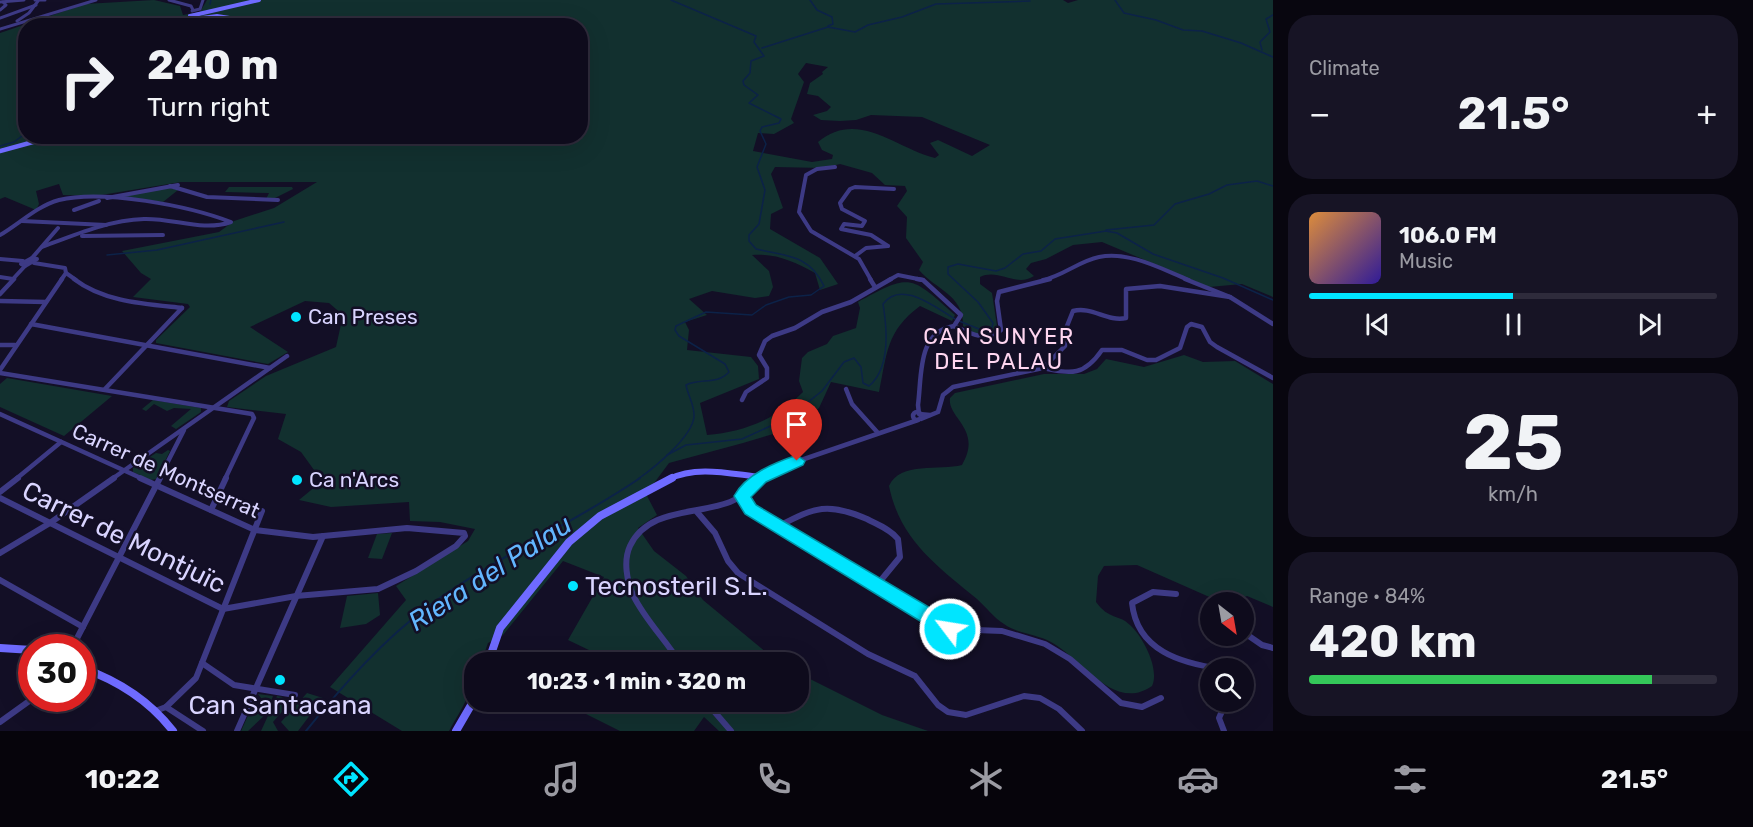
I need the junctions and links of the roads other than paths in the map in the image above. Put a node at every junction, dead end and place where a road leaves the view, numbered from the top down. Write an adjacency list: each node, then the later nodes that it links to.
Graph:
1 (24, 0): 7 (street)
2 (45, 0): 8 (street)
3 (96, 0): 13 (street)
4 (169, 0): 10 (street)
5 (203, 0): 10 (street)
6 (259, 0): 10 (street)
7 (2, 2): 9 (street)
8 (37, 2): 11 (street); 12 (street)
9 (0, 9)
10 (196, 11): 14 (street)
11 (0, 18)
12 (22, 18)
13 (34, 18)
14 (194, 18)
15 (202, 18): 16 (street)
16 (239, 18)
17 (18, 21): 19 (street)
18 (18, 23): 19 (street)
19 (13, 24): 20 (street)
20 (0, 29)
21 (28, 144): 22 (street)
22 (0, 152)
23 (835, 167): 37 (street)
24 (178, 185): 25 (street)
25 (170, 186): 27 (street); 28 (street)
26 (894, 189): 37 (street)
27 (102, 199): 29 (street); 30 (street); 31 (street)
28 (278, 200)
29 (74, 210)
30 (22, 221): 31 (street); 33 (street)
31 (114, 225): 35 (street)
32 (58, 228): 36 (street)
33 (0, 235)
34 (163, 235): 35 (street)
35 (70, 237): 36 (street)
36 (42, 247): 38 (street)
37 (855, 256): 45 (street)
38 (32, 258): 40 (street); 41 (street)
39 (0, 259): 41 (street)
40 (34, 263): 41 (street); 42 (street)
41 (24, 264): 44 (street)
42 (66, 273): 49 (street); 53 (street)
43 (0, 278): 44 (street)
44 (13, 279): 46 (street)
45 (875, 287): 52 (street); 64 (street)
46 (0, 294)
47 (1230, 297): 51 (street); 52 (street); 59 (street)
48 (0, 301): 49 (street)
49 (46, 302): 50 (street)
50 (31, 324): 53 (street); 55 (street)
51 (1273, 324)
52 (954, 326): 67 (street)
53 (148, 344): 58 (street); 62 (street)
54 (0, 345): 55 (street)
55 (15, 345): 57 (street)
56 (287, 356): 58 (street)
57 (2, 363): 60 (street)
58 (271, 368): 65 (street)
59 (1043, 368): 61 (street); 67 (street)
60 (0, 371): 62 (street)
61 (1273, 378)
62 (105, 389): 65 (street)
63 (846, 389): 69 (street)
64 (742, 400)
65 (216, 407): 68 (street); 79 (street)
66 (0, 414): 70 (street, Carrer de Montserrat)
67 (917, 416): 69 (street)
68 (181, 432): 71 (street); 72 (street)
69 (878, 433): 74 (street)
70 (61, 442): 73 (street, Carrer de Montserrat); 76 (street)
71 (163, 444): 72 (street); 73 (street)
72 (177, 447): 75 (street)
73 (124, 471): 75 (street, Carrer de Montserrat); 82 (street)
74 (760, 477): 77 (street); 100 (street)
75 (156, 486): 79 (street, Carrer de Montserrat); 88 (street)
76 (0, 492)
77 (742, 496): 81 (street); 83 (street)
78 (0, 498): 82 (street, Carrer de Montjuïc)
79 (211, 510): 84 (street, Carrer de Montserrat)
80 (262, 511): 84 (street)
81 (697, 513): 101 (street); 119 (street)
82 (50, 523): 87 (street); 88 (street, Carrer de Montjuïc)
83 (779, 526): 90 (street); 90 (street)
84 (255, 530): 85 (street, Carrer de Montserrat); 93 (street)
85 (322, 536): 86 (street, Carrer de Montserrat); 92 (street)
86 (465, 536): 92 (street, Carrer de Montjuïc)
87 (0, 553)
88 (119, 557): 93 (street, Carrer de Montjuïc); 94 (street)
89 (0, 580): 94 (street)
90 (877, 585): 107 (street)
91 (1176, 594): 103 (street)
92 (296, 596): 93 (street, Carrer de Montjuïc); 105 (street)
93 (223, 609): 102 (street)
94 (83, 627): 95 (street)
95 (79, 634)
96 (1254, 641): 98 (street)
97 (0, 648): 99 (street)
98 (1273, 648)
99 (18, 649)
100 (492, 652)
101 (672, 652)
102 (202, 663): 105 (street); 109 (street)
103 (1200, 665)
104 (96, 674): 109 (street)
105 (254, 690): 106 (street); 116 (street)
106 (295, 695)
107 (1161, 698)
108 (18, 709): 113 (street)
109 (162, 709): 114 (street); 115 (street)
110 (467, 712): 117 (street)
111 (715, 712): 118 (street)
112 (1222, 712): 120 (street)
113 (0, 722)
114 (174, 731)
115 (203, 731)
116 (237, 731)
117 (456, 731)
118 (731, 731)
119 (1082, 731)
120 (1224, 731)

